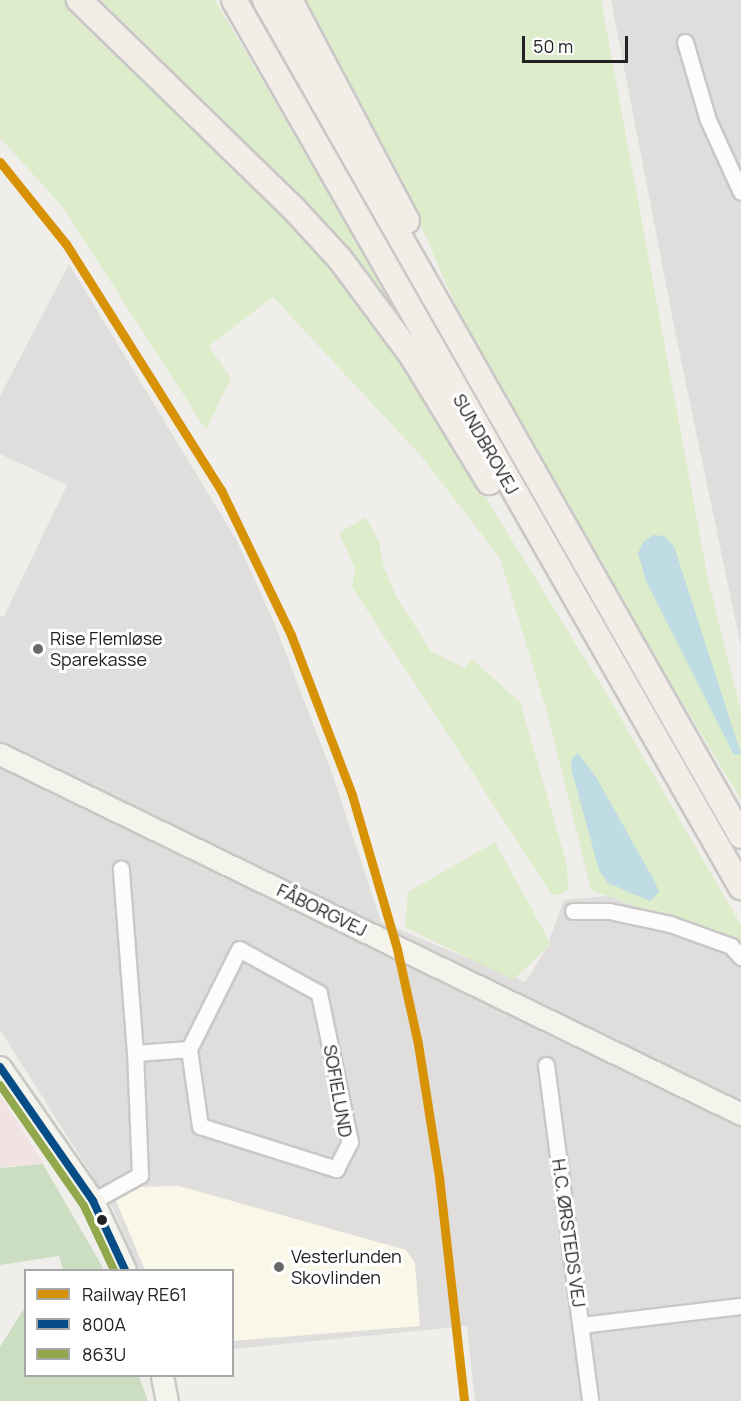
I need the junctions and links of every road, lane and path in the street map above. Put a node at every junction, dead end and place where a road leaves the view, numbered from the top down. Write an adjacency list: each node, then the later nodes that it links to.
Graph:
1 (79, 0): 9 (main road)
2 (234, 0): 9 (main road, SUNDBROVEJ)
3 (265, 0): 7 (main road, SUNDBROVEJ)
4 (290, 0): 7 (main road)
5 (686, 42): 6 (street)
6 (741, 192)
7 (450, 329): 10 (main road, SUNDBROVEJ)
8 (0, 754): 19 (street, FÅBORGVEJ)
9 (669, 765): 12 (main road, SUNDBROVEJ)
10 (741, 836)
11 (121, 869): 16 (street)
12 (741, 886)
13 (573, 911): 14 (street)
14 (741, 957)
15 (189, 1049): 15 (street, SOFIELUND); 16 (street)
16 (135, 1053): 20 (street)
17 (546, 1065): 23 (street, H.C. ØRSTEDS VEJ)
18 (0, 1067): 20 (street)
19 (741, 1114)
20 (93, 1201): 21 (street)
21 (125, 1269)
22 (741, 1306): 23 (street)
23 (581, 1325): 26 (street, H.C. ØRSTEDS VEJ)
24 (162, 1377): 25 (street)
25 (167, 1401)
26 (590, 1401)

